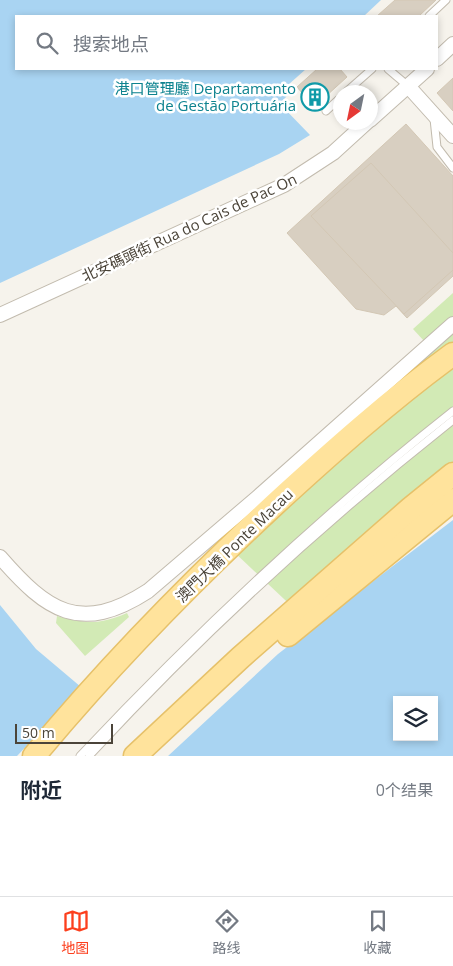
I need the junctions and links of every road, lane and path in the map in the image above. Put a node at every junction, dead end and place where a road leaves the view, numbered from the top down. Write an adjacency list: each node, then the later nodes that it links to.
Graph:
1 (446, 0): 2 (lane)
2 (430, 15)
3 (453, 44): 4 (street)
4 (438, 58)
5 (371, 70): 8 (lane)
6 (389, 70): 9 (lane)
7 (426, 70): 9 (street)
8 (354, 85)
9 (408, 86): 11 (street); 13 (street)
10 (333, 104): 12 (lane)
11 (430, 110): 15 (street); 16 (lane)
12 (326, 111)
13 (378, 113)
14 (358, 130): 17 (street, 北安碼頭街 Rua do Cais de Pac On)
15 (453, 136)
16 (453, 168)
17 (0, 314)
18 (453, 324): 24 (street)
19 (453, 354): 26 (main road, 澳門大橋 Ponte Macau)
20 (453, 411): 27 (lane)
21 (453, 420): 28 (lane)
22 (453, 474): 25 (main road)
23 (453, 500): 25 (main road)
24 (0, 558)
25 (174, 722): 29 (main road)
26 (34, 756)
27 (80, 756)
28 (89, 756)
29 (135, 756)

